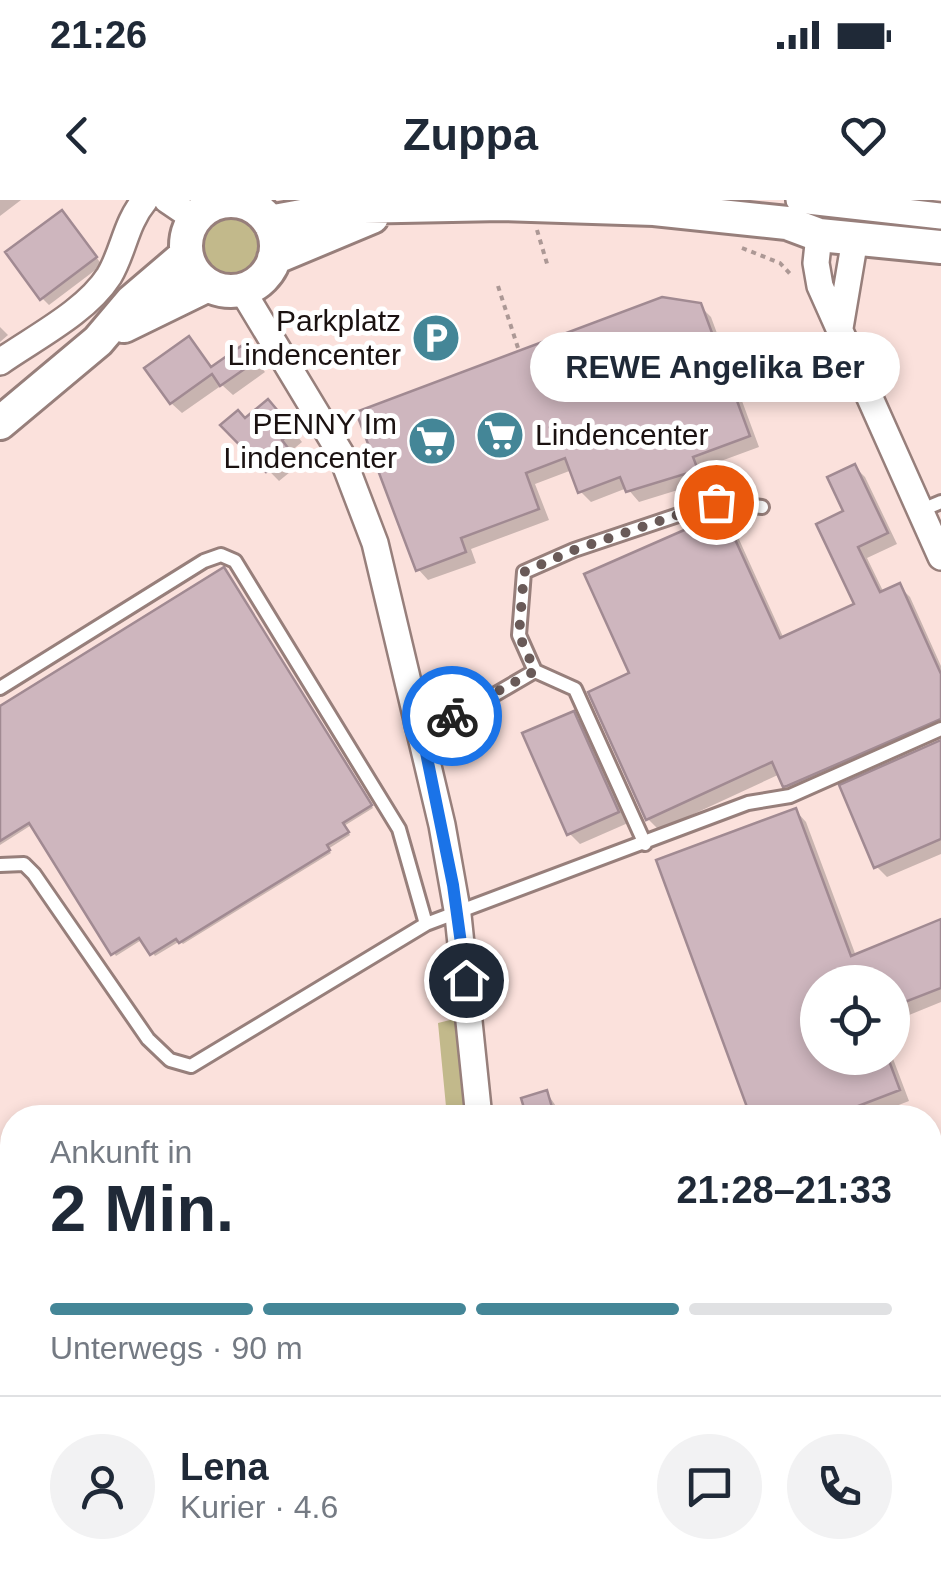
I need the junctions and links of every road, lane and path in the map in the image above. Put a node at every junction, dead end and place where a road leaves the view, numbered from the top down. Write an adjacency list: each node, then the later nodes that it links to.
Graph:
1 (145, 200): 19 (street)
2 (167, 200): 6 (street)
3 (799, 200): 5 (street)
4 (395, 208): 7 (main road); 8 (main road); 12 (main road)
5 (935, 210)
6 (195, 219): 7 (main road); 11 (main road)
7 (269, 222): 12 (main road)
8 (818, 235): 9 (main road); 16 (street)
9 (855, 238): 10 (main road); 16 (street)
10 (941, 247)
11 (186, 255): 13 (main road); 17 (main road)
12 (274, 258): 15 (main road)
13 (208, 285): 15 (main road); 17 (main road)
14 (498, 286): 18 (path)
15 (242, 290): 26 (street)
16 (840, 328): 21 (street)
17 (98, 341): 20 (main road)
18 (519, 351)
19 (0, 362)
20 (0, 423)
21 (931, 506): 23 (street)
22 (762, 507): 24 (lane)
23 (941, 557)
24 (535, 671): 26 (lane); 28 (lane)
25 (0, 688): 31 (lane)
26 (421, 728): 30 (street)
27 (941, 729): 28 (lane)
28 (645, 844): 30 (lane)
29 (0, 865): 31 (lane)
30 (458, 915): 31 (lane); 32 (street)
31 (426, 924)
32 (478, 1105)

